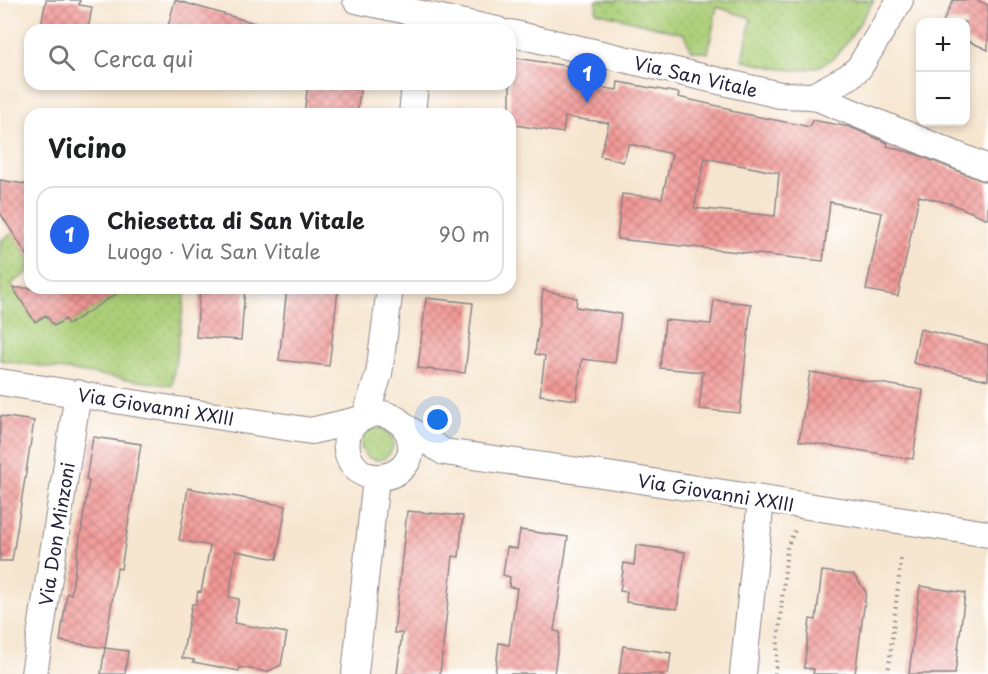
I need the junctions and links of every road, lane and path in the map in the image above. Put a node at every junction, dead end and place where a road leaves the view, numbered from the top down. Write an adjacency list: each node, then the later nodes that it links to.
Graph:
1 (357, 0): 3 (street)
2 (900, 0): 7 (street)
3 (424, 14): 4 (street)
4 (470, 24)
5 (516, 34): 7 (street, Via San Vitale)
6 (415, 90): 8 (street)
7 (813, 96): 9 (street, Via San Vitale)
8 (413, 108)
9 (988, 168)
10 (389, 294): 11 (street)
11 (379, 374): 14 (street); 15 (street)
12 (0, 382): 13 (street, Via Giovanni XXIII)
13 (78, 393): 16 (street, Via Giovanni XXIII); 25 (street, Via Don Minzoni)
14 (362, 418): 15 (street); 16 (street, Via Giovanni XXIII); 18 (street)
15 (400, 422): 17 (street, Via Giovanni XXIII); 19 (street)
16 (311, 431): 18 (street, Via Giovanni XXIII)
17 (444, 452): 19 (street, Via Giovanni XXIII); 21 (street, Via Giovanni XXIII)
18 (348, 456): 20 (street)
19 (405, 464): 20 (street)
20 (376, 478): 26 (street)
21 (761, 500): 22 (street, Via Giovanni XXIII); 27 (street)
22 (801, 506): 23 (street, Via Giovanni XXIII); 28 (path)
23 (988, 534)
24 (901, 558): 29 (path)
25 (34, 674)
26 (355, 674)
27 (743, 674)
28 (775, 674)
29 (888, 674)

